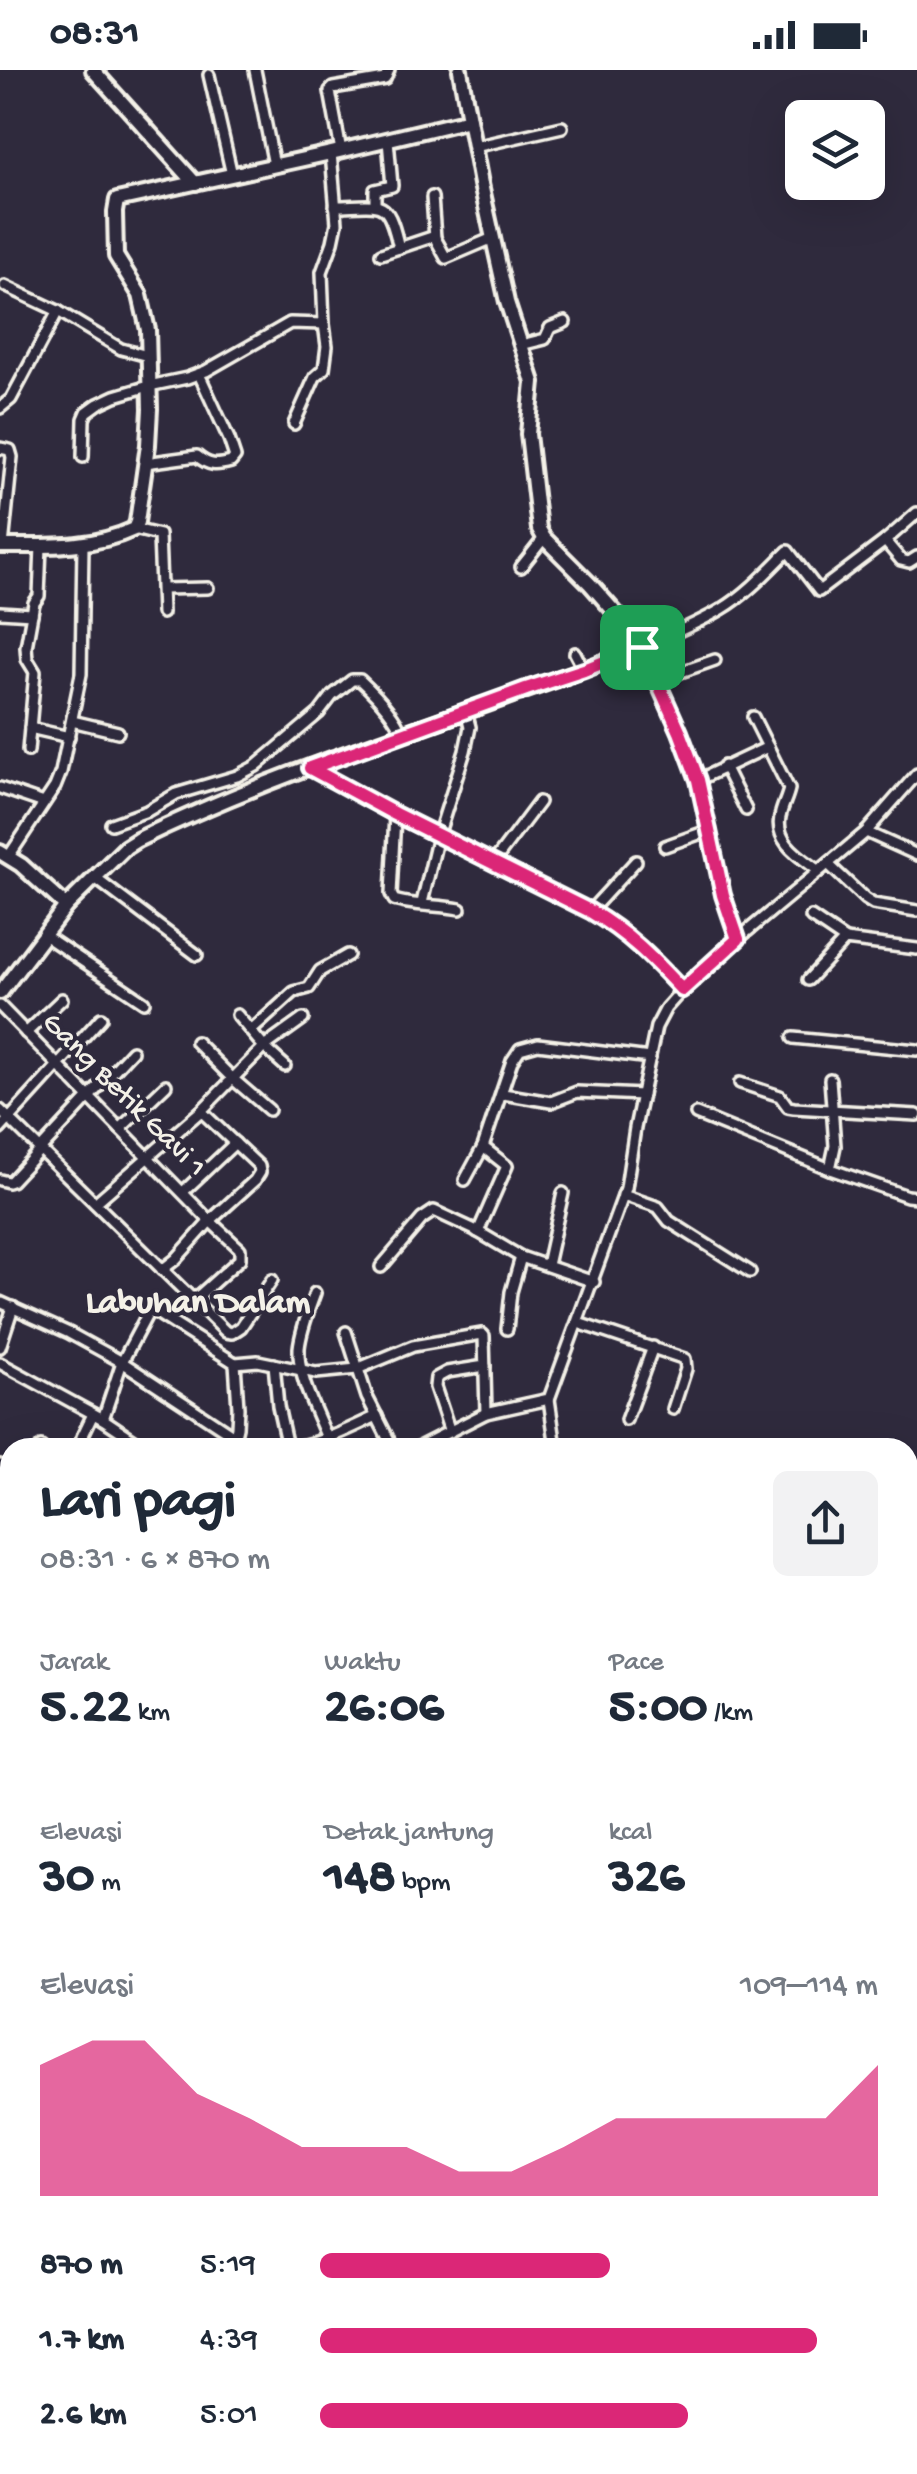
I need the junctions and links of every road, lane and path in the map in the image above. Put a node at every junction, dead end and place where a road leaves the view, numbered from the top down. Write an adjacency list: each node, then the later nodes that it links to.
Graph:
1 (92, 70): 13 (street)
2 (255, 70): 11 (street)
3 (388, 70): 10 (street)
4 (460, 70): 6 (street)
5 (209, 76): 12 (street)
6 (469, 120): 8 (street); 9 (street)
7 (562, 127): 9 (street)
8 (388, 140): 10 (street); 15 (street)
9 (474, 147): 18 (street)
10 (336, 152): 11 (street); 16 (street)
11 (274, 166): 12 (street)
12 (232, 175): 13 (street)
13 (195, 183): 26 (street)
14 (432, 198): 17 (street)
15 (375, 205): 16 (street); 19 (street)
16 (335, 206): 24 (street)
17 (435, 238): 18 (street); 19 (street)
18 (493, 238): 25 (street)
19 (398, 248): 20 (street)
20 (381, 254)
21 (6, 286): 22 (street)
22 (58, 311): 26 (street); 29 (street)
23 (565, 322): 25 (street)
24 (324, 324): 27 (street); 30 (street)
25 (521, 346): 37 (street)
26 (148, 356): 28 (street)
27 (199, 374): 28 (street); 33 (street)
28 (149, 386): 32 (street); 33 (street)
29 (0, 408)
30 (294, 424)
31 (0, 448): 34 (street)
32 (84, 456)
33 (145, 463): 36 (street)
34 (4, 491): 40 (street)
35 (917, 513): 38 (street)
36 (134, 529): 39 (street); 45 (street)
37 (544, 538): 43 (street); 49 (street)
38 (885, 541): 42 (street); 49 (street)
39 (83, 545): 41 (street); 54 (street)
40 (1, 546): 41 (street)
41 (41, 546): 48 (street)
42 (917, 557)
43 (521, 566)
44 (208, 588): 45 (street)
45 (162, 589): 47 (street)
46 (0, 612): 48 (street)
47 (162, 613)
48 (32, 614): 55 (street)
49 (639, 642): 51 (street); 52 (street)
50 (716, 660): 51 (street)
51 (658, 680): 64 (street)
52 (466, 712): 56 (street); 73 (street)
53 (753, 717): 59 (street)
54 (72, 721): 57 (street); 58 (street)
55 (30, 728): 58 (street); 60 (street)
56 (400, 729): 62 (street); 70 (street)
57 (118, 732)
58 (69, 737): 67 (street)
59 (768, 747): 61 (street); 79 (street)
60 (28, 751)
61 (724, 766): 64 (street); 68 (street)
62 (310, 768): 69 (street); 80 (street)
63 (917, 774): 72 (street)
64 (698, 780): 71 (street)
65 (0, 788): 67 (street)
66 (538, 802): 77 (street)
67 (44, 803): 75 (street)
68 (746, 810)
69 (395, 814): 73 (street); 81 (street)
70 (111, 824)
71 (710, 830): 74 (street); 88 (street)
72 (866, 832): 76 (street); 79 (street)
73 (438, 836): 77 (street); 81 (street)
74 (665, 846)
75 (4, 854): 82 (street)
76 (917, 855)
77 (493, 862): 84 (street)
78 (636, 862): 84 (street)
79 (823, 868): 85 (street); 88 (street)
80 (95, 878): 82 (street); 91 (street)
81 (422, 904): 83 (street)
82 (66, 906): 87 (street)
83 (460, 909)
84 (590, 911): 94 (street)
85 (917, 911)
86 (810, 916): 89 (street)
87 (44, 936): 95 (street); 97 (street)
88 (738, 939): 94 (street)
89 (845, 940): 90 (street); 93 (street)
90 (917, 949)
91 (197, 955)
92 (348, 955): 102 (street)
93 (808, 980)
94 (682, 990): 109 (street)
95 (0, 993)
96 (62, 999): 103 (street)
97 (144, 1002)
98 (0, 1006): 103 (street, Gang Betik Gavi 1)
99 (238, 1015): 102 (street)
100 (102, 1018): 110 (street)
101 (302, 1019): 106 (street)
102 (251, 1031): 106 (street)
103 (26, 1033): 110 (street, Gang Betik Gavi 1)
104 (793, 1038): 107 (street)
105 (196, 1042): 112 (street)
106 (264, 1047): 111 (street); 112 (street)
107 (917, 1050)
108 (132, 1052): 118 (street)
109 (650, 1058): 116 (street); 117 (street)
110 (58, 1066): 118 (street, Gang Betik Gavi 1); 125 (street)
111 (285, 1066)
112 (234, 1080): 120 (street); 122 (street)
113 (830, 1080): 121 (street)
114 (740, 1083): 121 (street)
115 (166, 1085): 127 (street)
116 (503, 1094): 117 (street); 129 (street)
117 (642, 1095): 137 (street)
118 (90, 1098): 127 (street, Gang Betik Gavi 1); 130 (street)
119 (0, 1110): 125 (street)
120 (269, 1110)
121 (832, 1110): 124 (street); 132 (street)
122 (201, 1111): 128 (street); 131 (street)
123 (696, 1114): 132 (street)
124 (917, 1115)
125 (10, 1119): 126 (street); 130 (street)
126 (0, 1129)
127 (120, 1129): 131 (street, Gang Betik Gavi 1)
128 (235, 1142): 135 (street); 140 (street)
129 (483, 1147): 134 (street); 141 (street)
130 (40, 1149): 133 (street); 139 (street)
131 (148, 1157): 135 (street, Gang Betik Gavi 1); 139 (street)
132 (830, 1169): 138 (street)
133 (0, 1180)
134 (464, 1180)
135 (183, 1192): 140 (street, Gang Betik Gavi 1)
136 (563, 1193): 143 (street)
137 (623, 1196): 146 (street); 148 (street)
138 (917, 1196)
139 (95, 1203): 145 (street)
140 (210, 1222): 145 (street); 150 (street, Gang Betik Gavi 1)
141 (478, 1232): 142 (street); 144 (street)
142 (521, 1257): 143 (street); 154 (street)
143 (547, 1265): 148 (street)
144 (381, 1267)
145 (162, 1270): 150 (street)
146 (750, 1272)
147 (272, 1280): 150 (street)
148 (594, 1282): 153 (street)
149 (314, 1293): 163 (street)
150 (194, 1300)
151 (0, 1302): 152 (street)
152 (13, 1308): 156 (street); 158 (street)
153 (578, 1323): 157 (street); 165 (street)
154 (507, 1329)
155 (346, 1332): 164 (street)
156 (0, 1347)
157 (653, 1347): 166 (street); 171 (street)
158 (122, 1362): 160 (street); 170 (street); 173 (street)
159 (0, 1363): 167 (street)
160 (235, 1363): 161 (street); 173 (street)
161 (274, 1364): 163 (street); 176 (street)
162 (485, 1366): 164 (street); 168 (street); 172 (street)
163 (300, 1368): 164 (street); 177 (street)
164 (358, 1369): 169 (street)
165 (549, 1399): 168 (street); 181 (street)
166 (673, 1409)
167 (93, 1414): 170 (street); 174 (street)
168 (486, 1414): 172 (street)
169 (377, 1416): 178 (street); 179 (street)
170 (103, 1420): 175 (street)
171 (626, 1420)
172 (450, 1432): 180 (street)
173 (234, 1436)
174 (82, 1438)
175 (131, 1438)
176 (284, 1438)
177 (327, 1438)
178 (338, 1438)
179 (388, 1438)
180 (438, 1438)
181 (555, 1438)

